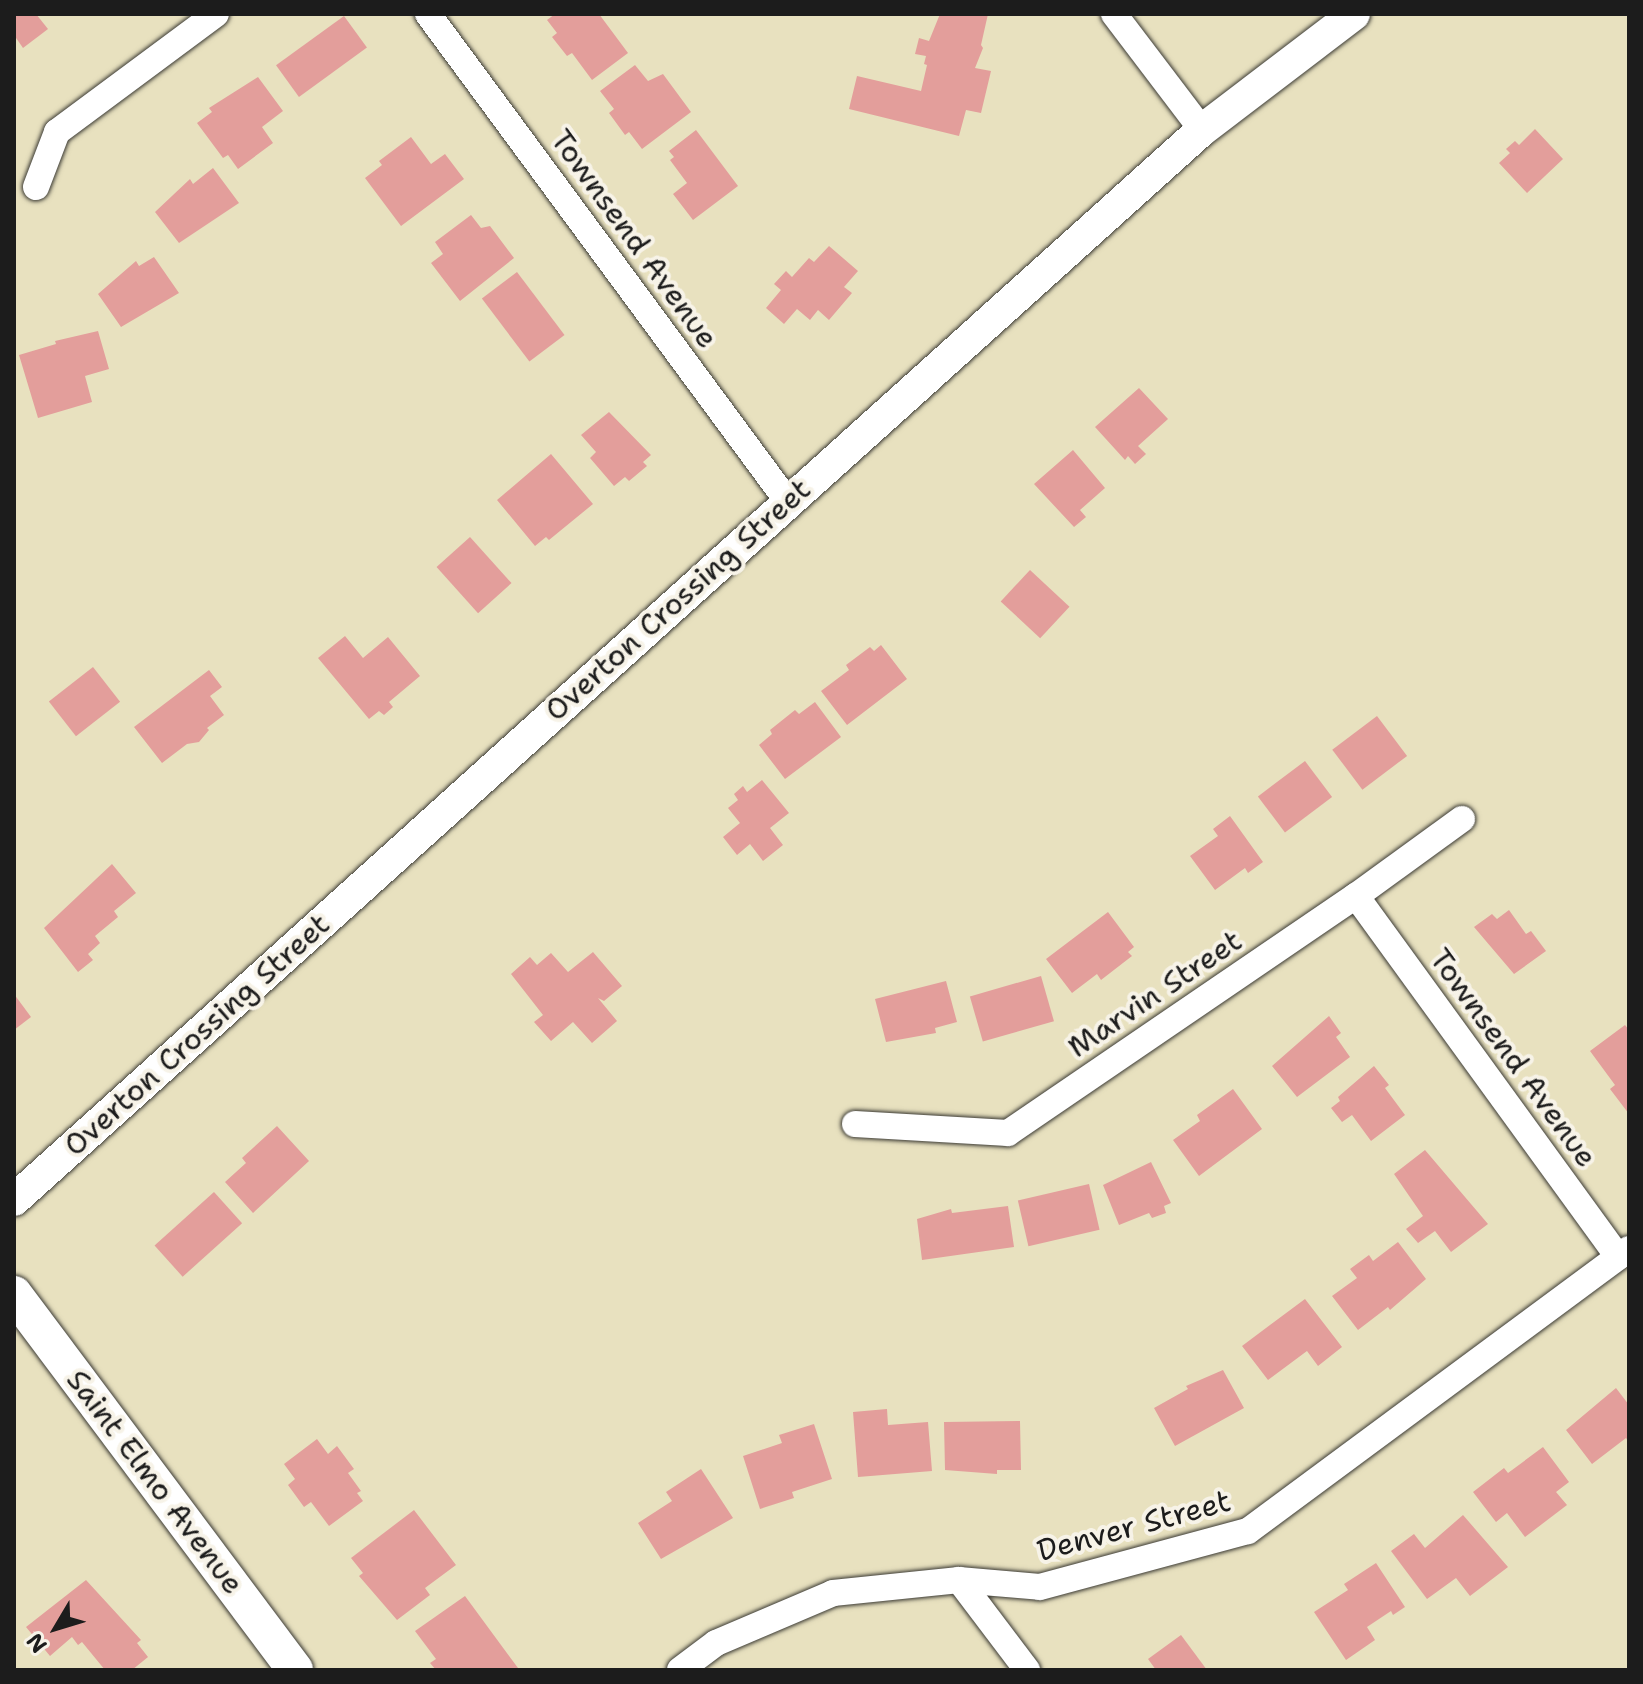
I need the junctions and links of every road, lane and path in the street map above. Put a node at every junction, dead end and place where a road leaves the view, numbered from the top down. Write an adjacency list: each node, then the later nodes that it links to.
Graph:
1 (216, 14): 6 (street)
2 (428, 14): 7 (street, Townsend Avenue)
3 (1114, 14): 5 (street)
4 (1354, 14): 5 (street, Overton Crossing Street)
5 (1202, 130): 7 (street, Overton Crossing Street)
6 (36, 187)
7 (788, 502): 11 (street, Overton Crossing Street)
8 (1462, 819): 9 (street, Marvin Street)
9 (1356, 896): 10 (street, Marvin Street); 12 (street, Townsend Avenue)
10 (855, 1124)
11 (14, 1200)
12 (1624, 1253): 14 (street, Denver Street)
13 (14, 1294): 15 (main road, Saint Elmo Avenue)
14 (959, 1580): 16 (street, Denver Street); 17 (street)
15 (295, 1670)
16 (680, 1670)
17 (1027, 1670)

